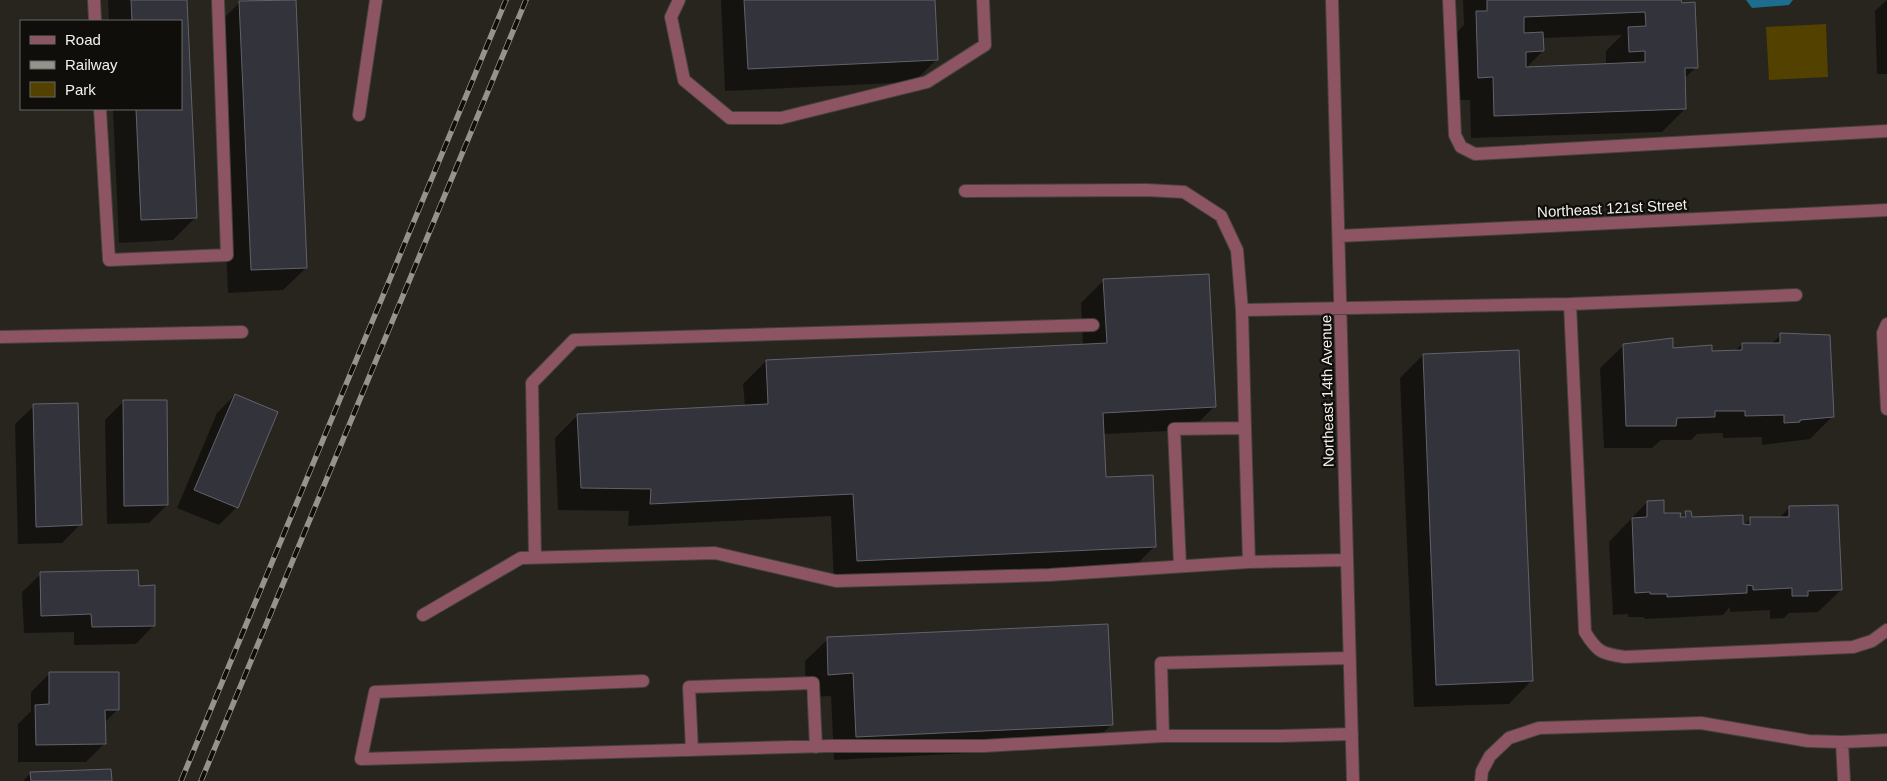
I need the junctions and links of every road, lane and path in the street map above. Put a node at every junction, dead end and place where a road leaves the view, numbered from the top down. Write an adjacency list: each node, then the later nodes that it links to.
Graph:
1 (94, 0): 8 (street)
2 (218, 0): 9 (street)
3 (376, 0): 10 (street)
4 (679, 0): 5 (street)
5 (983, 0)
6 (1332, 0): 14 (street, Northeast 14th Avenue)
7 (1449, 0): 11 (street)
8 (95, 20)
9 (100, 110)
10 (359, 115)
11 (1887, 131)
12 (965, 191): 18 (street)
13 (1887, 210): 14 (street, Northeast 121st Street)
14 (1340, 236): 17 (street, Northeast 14th Avenue)
15 (1796, 295): 16 (street)
16 (1570, 304): 17 (street); 30 (street)
17 (1342, 309): 18 (street); 26 (street, Northeast 14th Avenue)
18 (1242, 310): 24 (street)
19 (1887, 324): 23 (street)
20 (1093, 325): 25 (street)
21 (242, 332): 22 (street)
22 (0, 337)
23 (1887, 409)
24 (1245, 428): 27 (street); 28 (street)
25 (535, 557): 28 (street); 29 (street)
26 (1348, 560): 27 (street); 31 (street, Northeast 14th Avenue)
27 (1249, 562): 28 (street)
28 (1180, 566)
29 (423, 615)
30 (1887, 630)
31 (1349, 658): 33 (street, Northeast 14th Avenue); 34 (street)
32 (643, 681): 38 (street)
33 (1352, 734): 34 (street); 39 (street, Northeast 14th Avenue)
34 (1163, 736): 37 (street)
35 (1887, 740): 36 (street)
36 (1842, 742): 40 (street); 41 (street)
37 (816, 747): 38 (street); 38 (street)
38 (692, 750)
39 (1353, 781)
40 (1481, 781)
41 (1844, 781)

